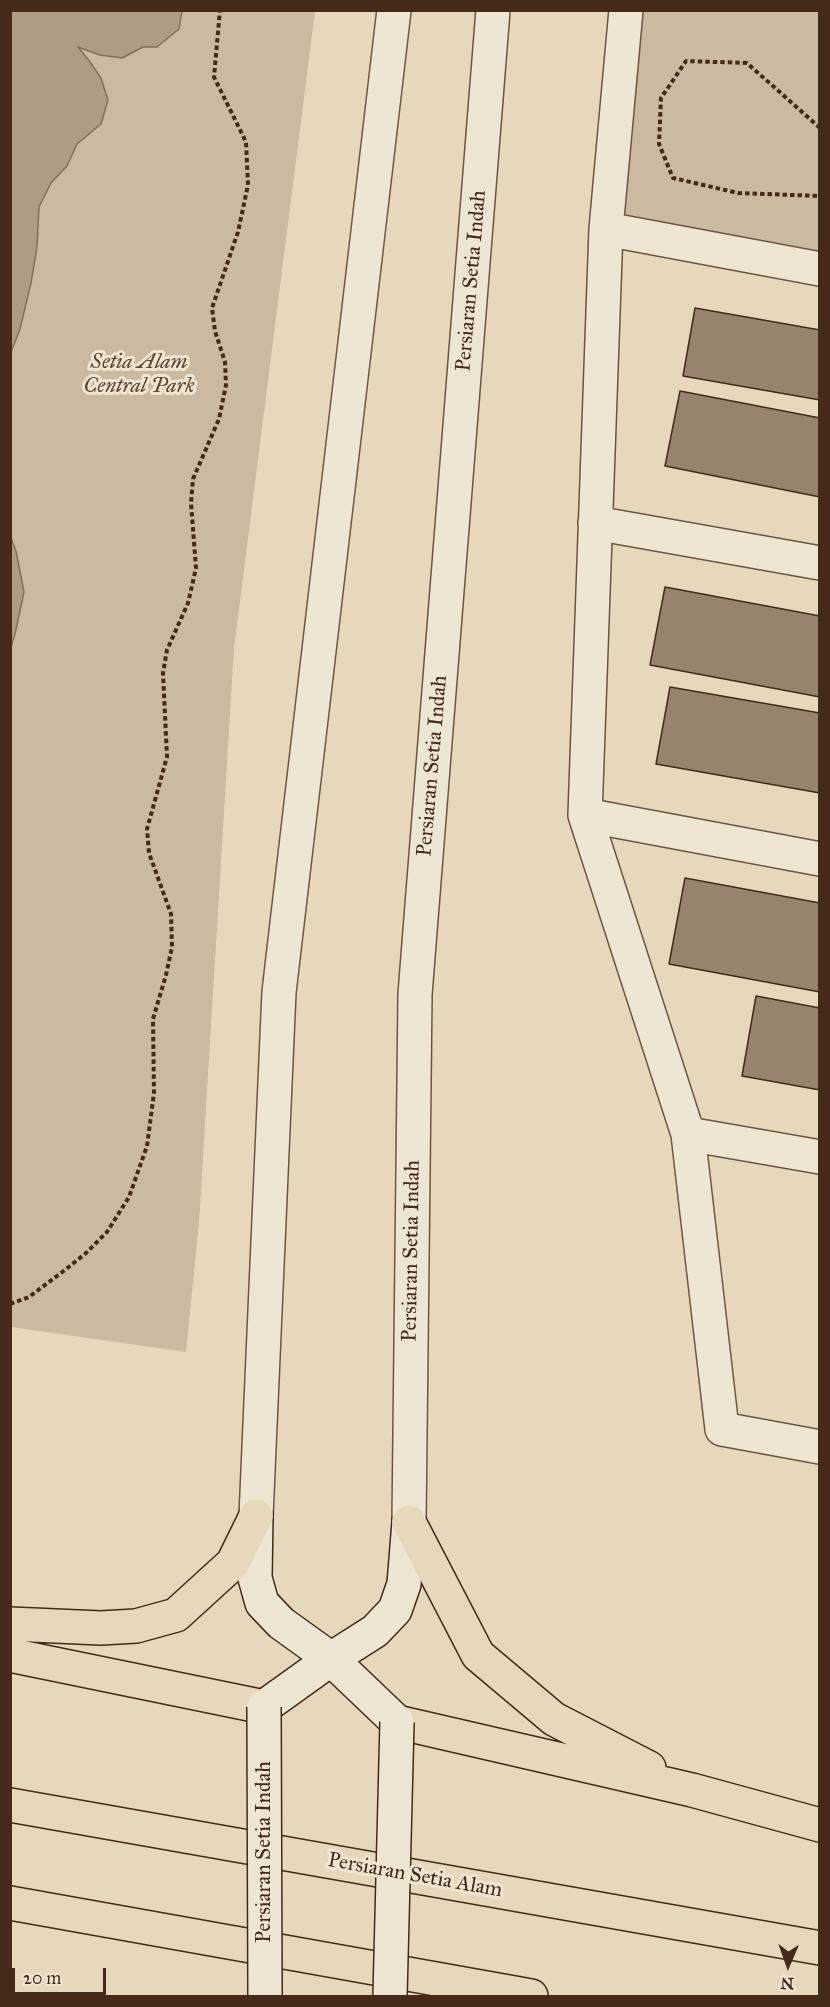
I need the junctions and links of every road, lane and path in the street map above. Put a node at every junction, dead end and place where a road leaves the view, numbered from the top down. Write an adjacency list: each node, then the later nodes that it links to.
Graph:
1 (220, 10): 15 (path)
2 (394, 10): 17 (street)
3 (493, 10): 18 (street, Persiaran Setia Indah)
4 (627, 10): 7 (street)
5 (819, 128): 6 (path)
6 (819, 196)
7 (606, 229): 8 (street); 9 (street)
8 (819, 269)
9 (595, 523): 10 (street); 11 (street)
10 (819, 563)
11 (585, 816): 12 (street); 13 (street)
12 (819, 859)
13 (688, 1134): 14 (street); 16 (street)
14 (819, 1157)
15 (10, 1304)
16 (819, 1447)
17 (256, 1516): 19 (highway); 21 (street)
18 (409, 1522): 21 (street, Persiaran Setia Indah); 24 (highway)
19 (10, 1624)
20 (10, 1654): 22 (highway)
21 (330, 1659): 22 (street, Persiaran Setia Indah); 23 (street)
22 (264, 1707): 29 (street, Persiaran Setia Indah, bridge)
23 (398, 1722): 24 (highway); 30 (street, bridge)
24 (692, 1790): 26 (highway)
25 (10, 1805): 28 (highway, Persiaran Setia Alam)
26 (819, 1825)
27 (10, 1903): 31 (highway)
28 (819, 1948)
29 (265, 1996)
30 (390, 1996)
31 (531, 1996)

